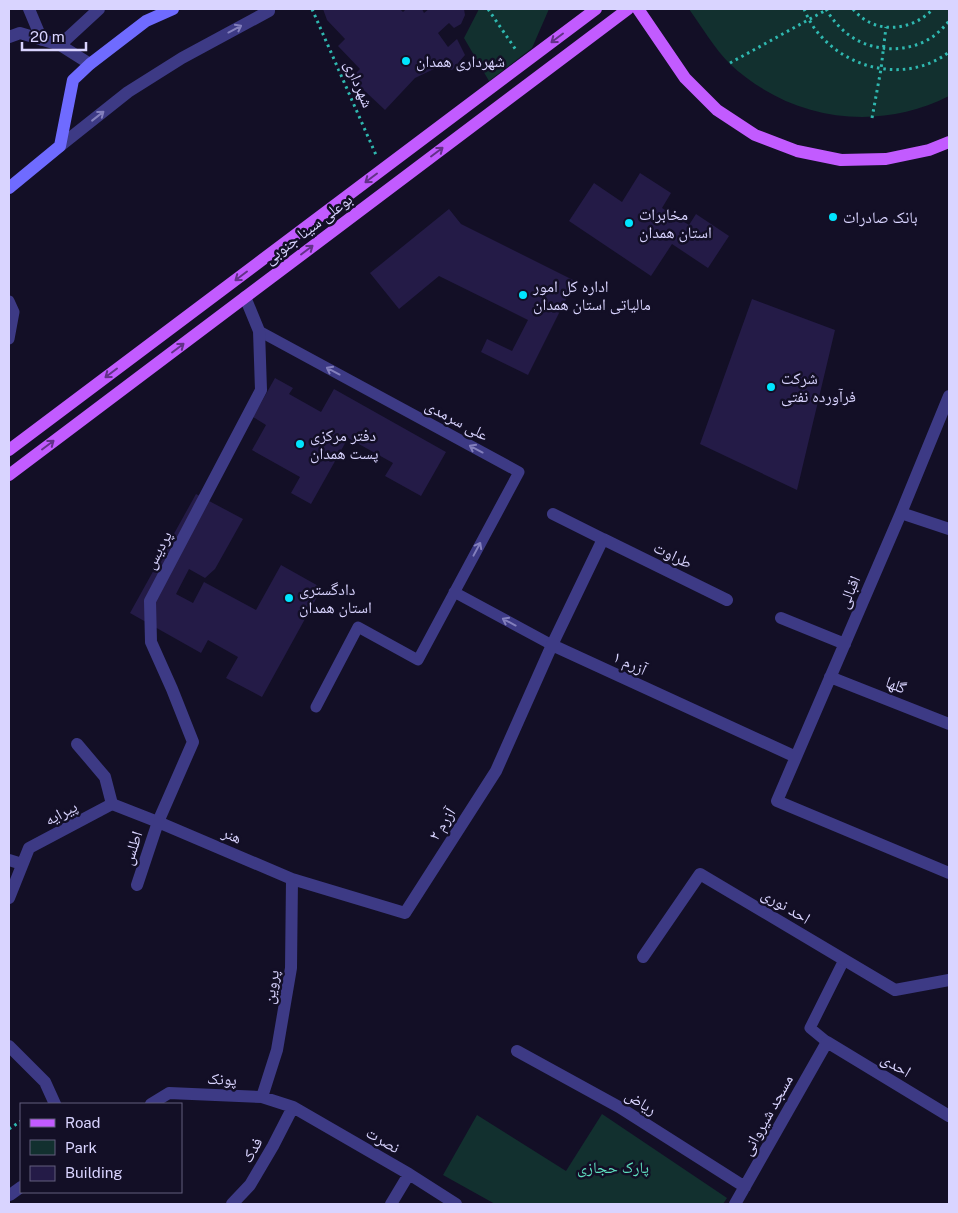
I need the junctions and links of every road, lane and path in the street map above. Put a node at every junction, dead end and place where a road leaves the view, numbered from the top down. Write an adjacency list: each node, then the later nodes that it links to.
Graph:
1 (29, 9): 18 (street)
2 (99, 9): 19 (street)
3 (174, 9): 24 (street)
4 (269, 9): 28 (street, one-way to 4)
5 (312, 9): 29 (path, شهرداری)
6 (488, 9): 22 (path)
7 (596, 9): 22 (main road, بوعلی سینا جنوبی, one-way to 22)
8 (628, 9): 31 (main road, بوعلی سینا جنوبی, one-way to 8)
9 (638, 9): 27 (main road)
10 (804, 9): 14 (path)
11 (827, 9): 14 (path); 20 (path)
12 (853, 9): 16 (path)
13 (933, 9): 16 (path)
14 (809, 20): 23 (path); 25 (path)
15 (949, 22): 20 (path)
16 (886, 27): 20 (path)
17 (9, 36): 18 (street)
18 (42, 40): 19 (street)
19 (60, 45): 24 (street)
20 (883, 48): 25 (path)
21 (949, 52): 25 (path)
22 (524, 63): 29 (main road, بوعلی سینا جنوبی)
23 (730, 63)
24 (90, 64): 28 (street)
25 (881, 69): 26 (path)
26 (872, 118)
27 (949, 142)
28 (60, 146): 30 (street)
29 (382, 169): 36 (main road, بوعلی سینا جنوبی, one-way to 36)
30 (9, 188)
31 (245, 297): 33 (street, پردیس); 37 (main road, بوعلی سینا جنوبی, one-way to 31)
32 (9, 301): 34 (lane)
33 (259, 331): 42 (lane, علی سرمدی, one-way to 33); 53 (street, پردیس)
34 (9, 340)
35 (949, 396): 38 (street, اقبالی)
36 (9, 450)
37 (9, 475)
38 (901, 513): 40 (street); 45 (street, اقبالی)
39 (553, 514): 41 (street, طراوت)
40 (949, 529)
41 (604, 539): 43 (street, طراوت); 46 (street)
42 (454, 592): 46 (lane, آزرم ۱, one-way to 42); 48 (lane)
43 (727, 600)
44 (781, 618): 45 (street)
45 (844, 644): 47 (street, اقبالی)
46 (552, 645): 51 (street, آزرم ۱); 57 (street, آزرم ۲)
47 (830, 677): 49 (street, گلها); 51 (street, اقبالی)
48 (316, 706)
49 (949, 724)
50 (76, 744): 52 (street)
51 (796, 757): 56 (street, اقبالی)
52 (112, 804): 53 (street); 55 (street, پیرایه)
53 (158, 822): 57 (street, هنر); 58 (street, اطلس)
54 (9, 860): 55 (street)
55 (22, 864): 59 (street, پیرایه)
56 (949, 873)
57 (292, 879): 66 (street, پروین)
58 (137, 885)
59 (9, 898)
60 (643, 957): 61 (street, احد نوری)
61 (844, 960): 62 (street, احد نوری); 63 (lane)
62 (949, 980)
63 (827, 1042): 70 (street, احدی); 74 (street, مسجد شیروانی)
64 (9, 1046): 67 (street)
65 (517, 1051): 74 (street, ریاض)
66 (262, 1098): 68 (street, پونک); 69 (street, پونک)
67 (55, 1103)
68 (153, 1103)
69 (293, 1107): 73 (street, نصرت); 77 (street, فدک)
70 (949, 1116)
71 (20, 1122): 72 (path)
72 (9, 1130)
73 (409, 1174): 78 (street); 79 (street, نصرت)
74 (745, 1187): 80 (street, مسجد شیروانی)
75 (20, 1188): 76 (street)
76 (10, 1198)
77 (232, 1204)
78 (391, 1204)
79 (456, 1204)
80 (735, 1204)

